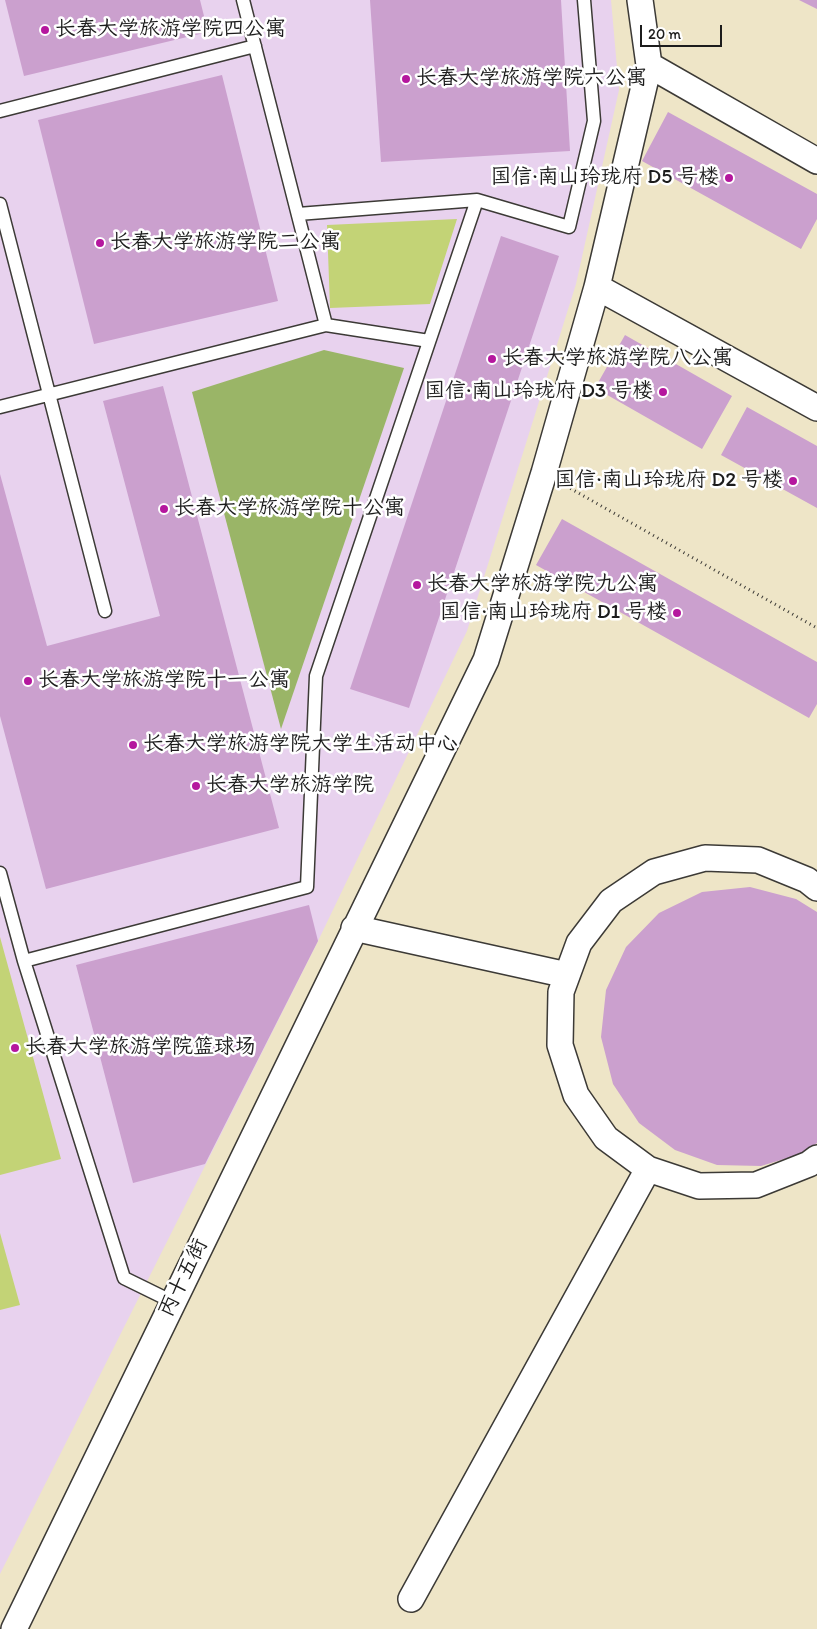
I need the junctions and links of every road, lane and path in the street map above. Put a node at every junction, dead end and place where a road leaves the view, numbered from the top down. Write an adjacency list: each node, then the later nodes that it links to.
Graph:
1 (243, 0): 4 (lane)
2 (584, 0): 8 (lane)
3 (640, 0): 5 (street)
4 (255, 46): 6 (lane); 10 (lane)
5 (649, 65): 7 (street); 11 (street, 丙十五街)
6 (0, 111)
7 (817, 161)
8 (477, 200): 10 (lane); 13 (lane)
9 (0, 204): 14 (lane)
10 (298, 214): 12 (lane)
11 (597, 287): 16 (street); 17 (street, 丙十五街)
12 (326, 325): 13 (lane); 14 (lane)
13 (429, 341): 23 (lane)
14 (49, 395): 15 (lane); 18 (lane)
15 (0, 407)
16 (817, 408)
17 (544, 473): 19 (path); 22 (street, 丙十五街)
18 (105, 611)
19 (817, 628)
20 (0, 873): 23 (lane)
21 (814, 876): 24 (street)
22 (354, 928): 24 (street); 27 (street, 丙十五街)
23 (24, 961): 27 (lane)
24 (567, 975): 26 (street)
25 (817, 1158): 26 (street)
26 (648, 1169): 28 (street)
27 (173, 1302): 29 (street, 丙十五街)
28 (411, 1599)
29 (14, 1629)

